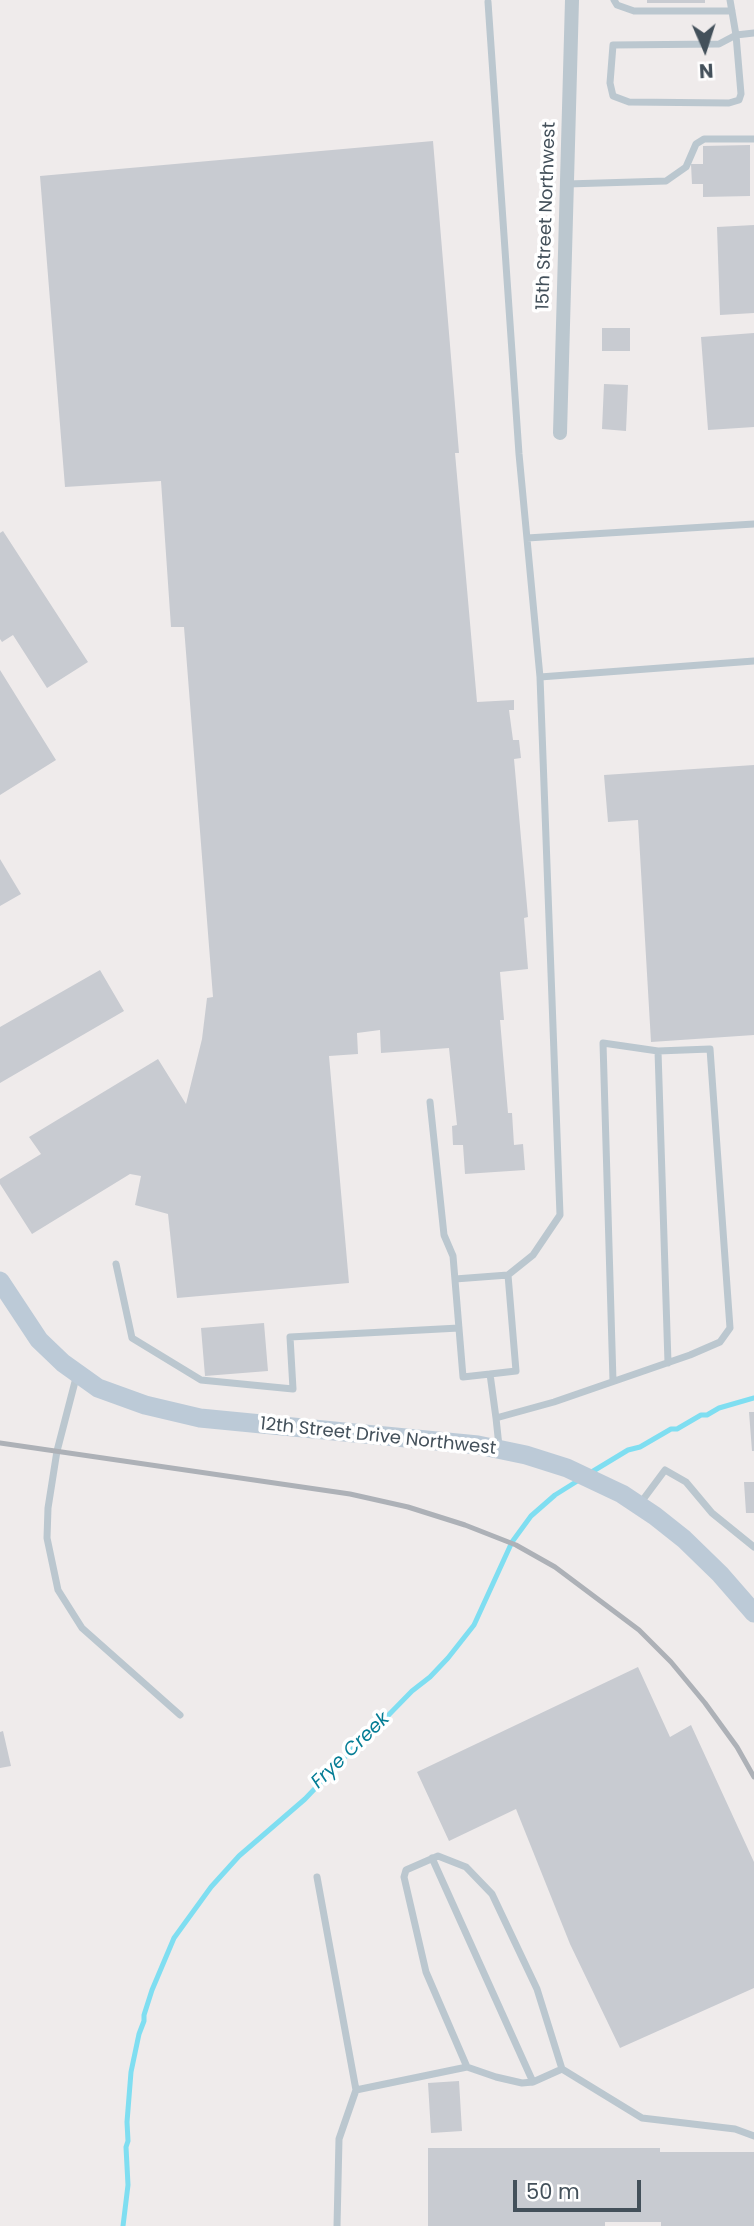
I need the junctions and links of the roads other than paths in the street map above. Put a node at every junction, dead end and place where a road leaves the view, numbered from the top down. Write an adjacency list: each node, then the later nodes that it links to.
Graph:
1 (572, 0): 9 (street, 15th Street Northwest)
2 (614, 0): 5 (lane)
3 (730, 0): 5 (lane)
4 (488, 2): 12 (lane)
5 (732, 11): 7 (lane)
6 (754, 33): 7 (lane)
7 (736, 35): 7 (lane)
8 (754, 139): 9 (lane)
9 (568, 184): 10 (street, 15th Street Northwest)
10 (560, 433)
11 (754, 524): 12 (lane)
12 (527, 538): 14 (lane)
13 (754, 662): 14 (lane)
14 (540, 677): 18 (lane)
15 (658, 1051): 22 (lane); 22 (lane); 25 (lane)
16 (430, 1102): 19 (lane)
17 (116, 1264): 21 (lane)
18 (508, 1275): 19 (lane); 24 (lane)
19 (455, 1279): 21 (lane)
20 (0, 1281): 23 (street, 12th Street Drive Northwest)
21 (458, 1328): 24 (lane)
22 (668, 1363): 25 (lane)
23 (77, 1373): 27 (street, 12th Street Drive Northwest); 31 (lane)
24 (490, 1374): 26 (lane)
25 (613, 1381): 26 (lane)
26 (496, 1418): 27 (lane)
27 (499, 1450): 28 (street, 12th Street Drive Northwest)
28 (638, 1505): 29 (lane); 30 (street, 12th Street Drive Northwest)
29 (754, 1547)
30 (754, 1613)
31 (180, 1715)
32 (432, 1857): 34 (lane); 35 (lane); 36 (lane)
33 (317, 1877): 37 (lane)
34 (467, 2067): 36 (lane); 37 (lane)
35 (562, 2069): 36 (lane); 38 (lane)
36 (533, 2082)
37 (356, 2090): 39 (lane)
38 (754, 2136)
39 (337, 2226)

